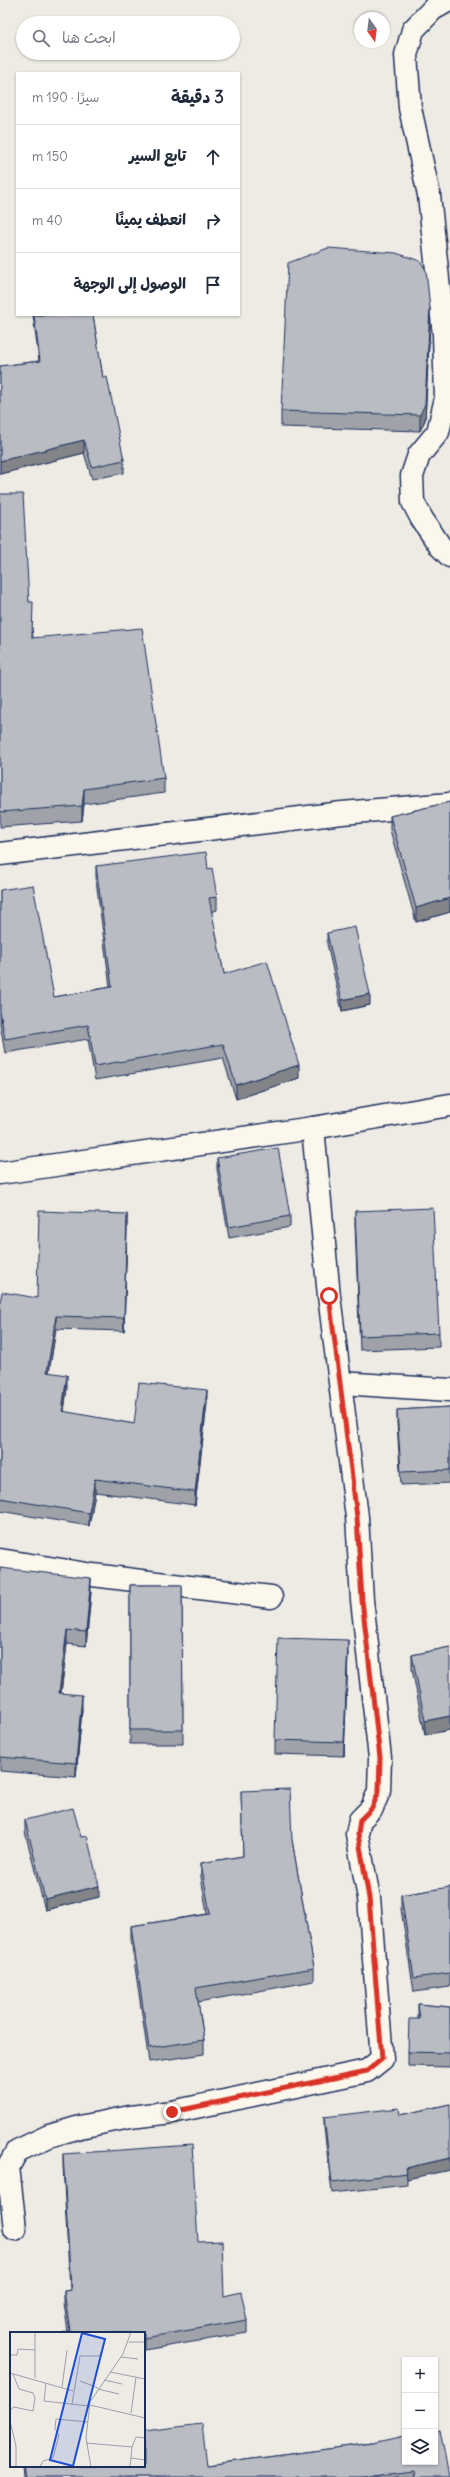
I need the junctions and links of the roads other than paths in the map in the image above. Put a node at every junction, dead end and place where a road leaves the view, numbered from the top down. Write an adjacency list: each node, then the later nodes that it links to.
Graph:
1 (449, 0): 2 (street)
2 (450, 556)
3 (450, 804): 4 (street)
4 (0, 854)
5 (450, 1105): 6 (street)
6 (313, 1128): 7 (street); 8 (street)
7 (0, 1173)
8 (341, 1383): 9 (street); 12 (street)
9 (450, 1390)
10 (0, 1560): 11 (street)
11 (270, 1597)
12 (15, 2229)

